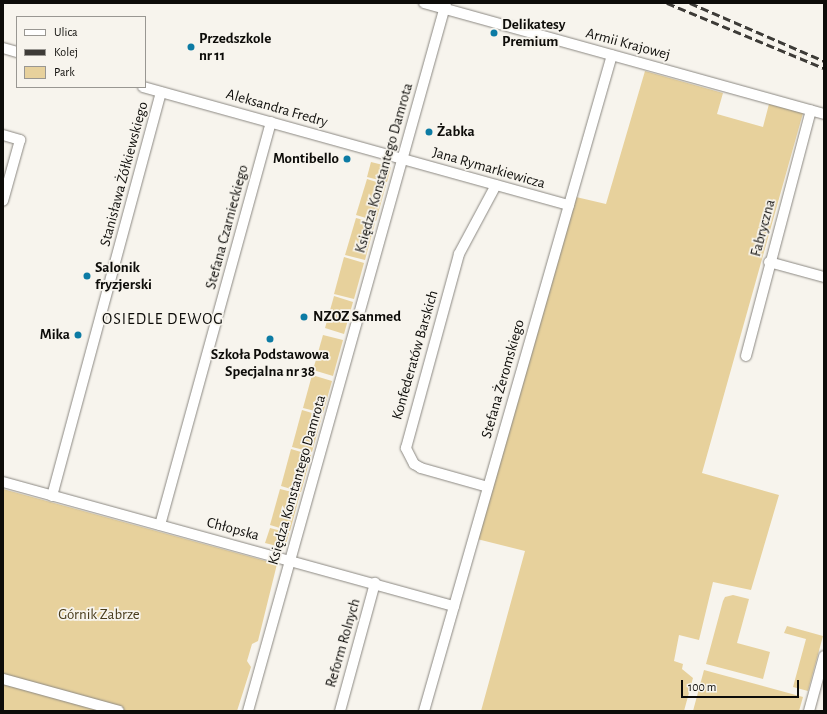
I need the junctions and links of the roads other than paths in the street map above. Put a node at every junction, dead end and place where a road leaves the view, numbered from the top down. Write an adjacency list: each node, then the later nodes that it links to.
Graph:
1 (424, 3): 2 (street, Armii Krajowej)
2 (445, 6): 5 (street, Armii Krajowej); 12 (street, Księdza Konstantego Damrota)
3 (3, 48): 4 (street)
4 (16, 52)
5 (612, 55): 8 (street, Armii Krajowej); 15 (street, Stefana Żeromskiego)
6 (146, 88): 7 (street, Aleksandra Fredry)
7 (161, 92): 10 (street, Aleksandra Fredry); 21 (street, Stanisława Żółkiewskiego)
8 (811, 110): 9 (street, Armii Krajowej); 16 (street, Fabryczna)
9 (824, 114)
10 (271, 122): 12 (street, Aleksandra Fredry); 22 (street, Stefana Czarnieckiego)
11 (3, 135): 14 (street)
12 (402, 159): 13 (street, Jana Rymarkiewicza); 23 (street, Księdza Konstantego Damrota)
13 (496, 185): 15 (street, Jana Rymarkiewicza); 20 (street, Konfederatów Barskich)
14 (3, 202)
15 (569, 205): 20 (street, Stefana Żeromskiego)
16 (769, 262): 17 (street); 18 (street, Fabryczna)
17 (824, 277)
18 (746, 356)
19 (3, 482): 21 (street, Chłopska)
20 (488, 487): 25 (street, Stefana Żeromskiego)
21 (52, 496): 22 (street, Chłopska)
22 (160, 525): 23 (street, Chłopska)
23 (290, 561): 24 (street, Chłopska); 31 (street, Księdza Konstantego Damrota)
24 (375, 584): 25 (street, Chłopska); 32 (street, Reform Rolnych)
25 (454, 606): 33 (street, Stefana Żeromskiego)
26 (824, 656): 28 (street)
27 (3, 678): 30 (street)
28 (814, 695): 29 (street); 34 (street)
29 (824, 697)
30 (119, 711)
31 (248, 711)
32 (340, 711)
33 (424, 711)
34 (809, 711)

